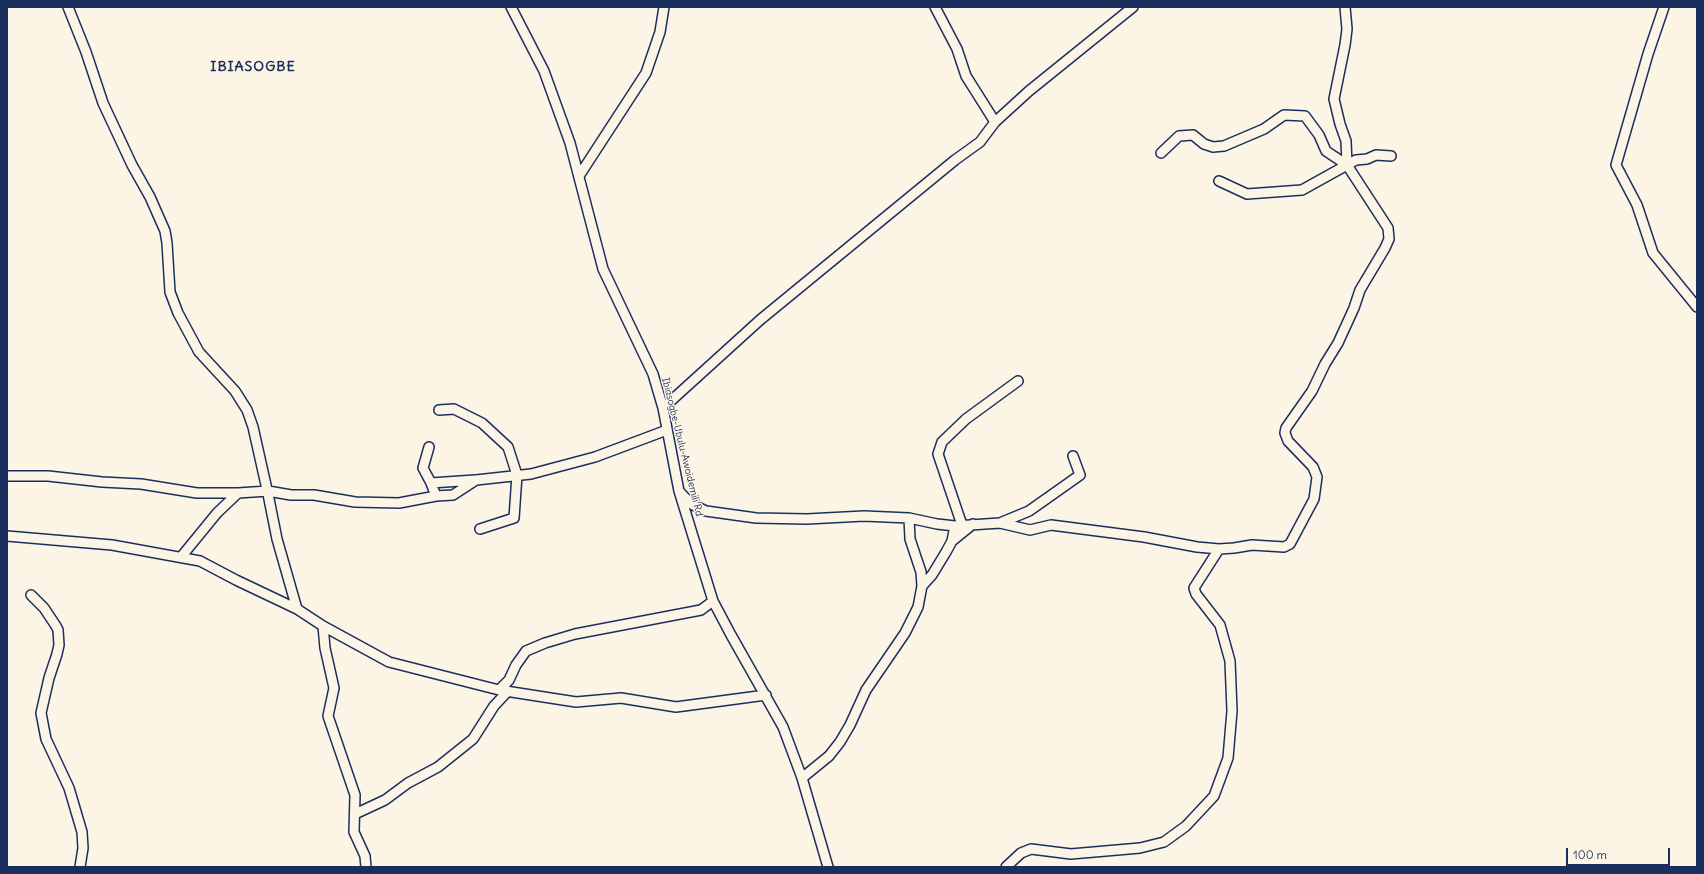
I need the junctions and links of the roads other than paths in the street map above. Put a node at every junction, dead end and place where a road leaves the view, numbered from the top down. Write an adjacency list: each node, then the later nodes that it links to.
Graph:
1 (68, 7): 25 (street)
2 (511, 7): 12 (street, Ibiasogbe-Ubulu-Awoidemili Rd)
3 (664, 7): 12 (street)
4 (935, 7): 8 (street)
5 (1133, 7): 8 (street)
6 (1345, 7): 11 (street)
7 (1664, 7): 14 (street)
8 (995, 122): 16 (street)
9 (1161, 153): 11 (street)
10 (1391, 156): 11 (street)
11 (1347, 165): 13 (street); 38 (street)
12 (579, 176): 16 (street, Ibiasogbe-Ubulu-Awoidemili Rd)
13 (1219, 181)
14 (1697, 307)
15 (1018, 381): 34 (street)
16 (663, 408): 18 (street, Ibiasogbe-Ubulu-Awoidemili Rd)
17 (439, 410): 21 (street)
18 (667, 430): 21 (street); 26 (street, Ibiasogbe-Ubulu-Awoidemili Rd)
19 (429, 448): 24 (street)
20 (1073, 456): 32 (street)
21 (517, 475): 23 (street); 35 (street)
22 (7, 476): 27 (street)
23 (476, 480): 24 (street); 28 (street)
24 (431, 483): 28 (street)
25 (268, 491): 27 (street); 28 (street); 43 (street)
26 (679, 491): 29 (street); 30 (street, Ibiasogbe-Ubulu-Awoidemili Rd)
27 (238, 493): 39 (street)
28 (436, 496)
29 (702, 510): 30 (street); 31 (street)
30 (686, 516): 42 (street, Ibiasogbe-Ubulu-Awoidemili Rd)
31 (909, 518): 34 (street); 40 (street)
32 (1000, 523): 33 (street); 38 (street)
33 (974, 524): 34 (street); 37 (street)
34 (958, 526): 37 (street)
35 (480, 529)
36 (7, 536): 39 (street)
37 (952, 541): 40 (street)
38 (1219, 549): 52 (street)
39 (181, 557): 43 (street)
40 (922, 586): 47 (street)
41 (31, 595): 49 (street)
42 (714, 601): 45 (street); 46 (street, Ibiasogbe-Ubulu-Awoidemili Rd)
43 (297, 610): 44 (street)
44 (323, 626): 45 (street); 48 (street)
45 (504, 690): 46 (street); 48 (street)
46 (766, 695): 47 (street, Ibiasogbe-Ubulu-Awoidemili Rd)
47 (802, 778): 51 (street, Ibiasogbe-Ubulu-Awoidemili Rd)
48 (355, 814): 50 (street)
49 (80, 867)
50 (366, 867)
51 (828, 867)
52 (1006, 867)

